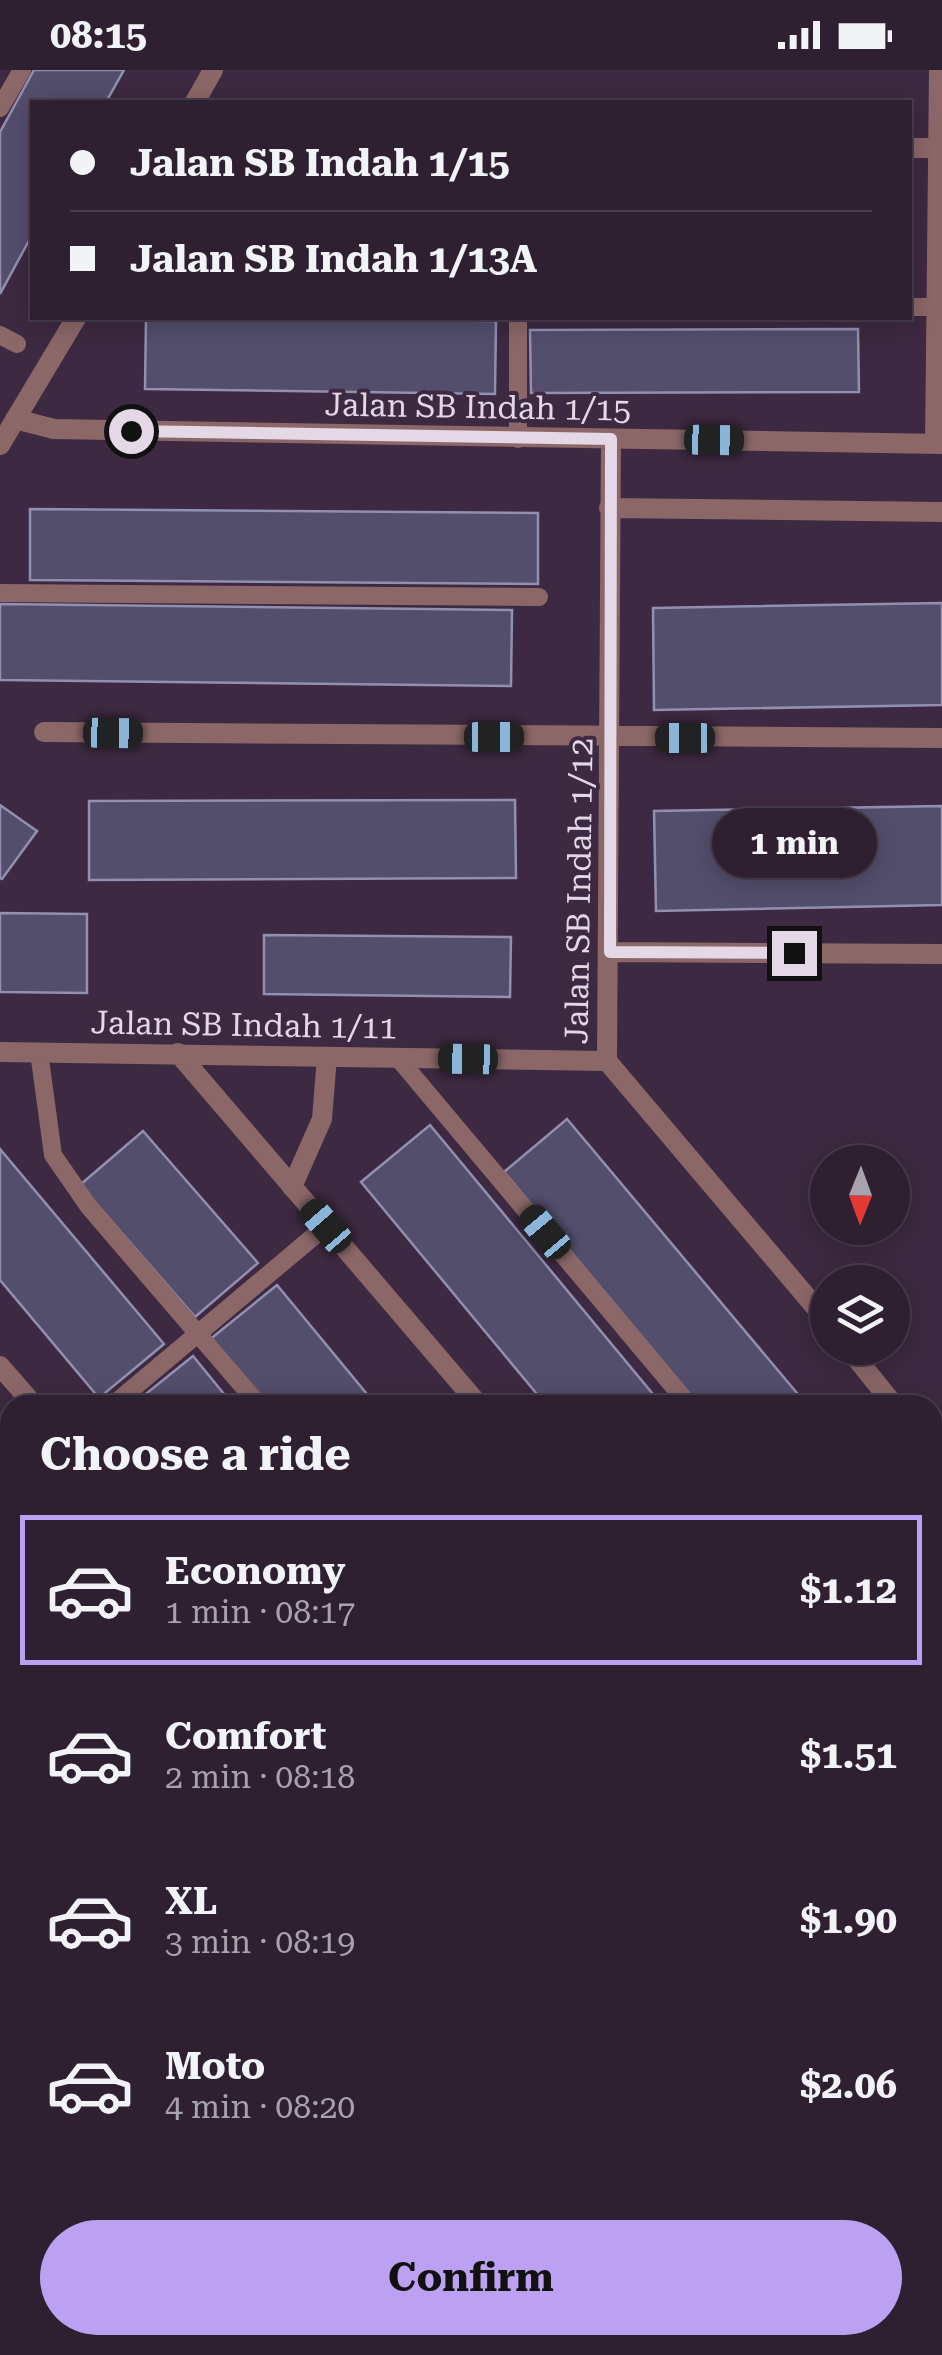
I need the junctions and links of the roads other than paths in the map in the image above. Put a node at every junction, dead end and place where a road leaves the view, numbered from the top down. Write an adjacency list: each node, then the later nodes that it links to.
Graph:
1 (22, 70): 5 (lane)
2 (213, 70): 4 (street)
3 (939, 70): 7 (street)
4 (196, 100)
5 (0, 108)
6 (912, 148): 7 (street)
7 (938, 148): 9 (street)
8 (912, 307): 9 (lane)
9 (936, 307): 15 (street)
10 (75, 320): 12 (street)
11 (518, 320): 13 (lane)
12 (15, 419): 13 (street, Jalan SB Indah 1/15); 16 (street)
13 (518, 439): 14 (street, Jalan SB Indah 1/15)
14 (611, 439): 15 (street, Jalan SB Indah 1/15); 17 (street, Jalan SB Indah 1/12)
15 (938, 444)
16 (0, 445)
17 (609, 508): 18 (street); 22 (street, Jalan SB Indah 1/12)
18 (942, 512)
19 (0, 594): 20 (lane)
20 (539, 597)
21 (44, 732): 22 (street)
22 (611, 738): 23 (street); 24 (street, Jalan SB Indah 1/12)
23 (942, 738)
24 (610, 952): 25 (street); 31 (street, Jalan SB Indah 1/12)
25 (942, 954)
26 (0, 1052): 27 (street, Jalan SB Indah 1/11)
27 (39, 1052): 28 (street, Jalan SB Indah 1/11); 35 (lane)
28 (178, 1053): 29 (street, Jalan SB Indah 1/11); 32 (street)
29 (328, 1056): 30 (street, Jalan SB Indah 1/11); 32 (street)
30 (398, 1058): 31 (street, Jalan SB Indah 1/11); 42 (lane)
31 (607, 1062): 34 (street, Jalan SB Indah 1/12)
32 (292, 1187): 33 (street)
33 (326, 1226): 35 (lane); 41 (street)
34 (810, 1301)
35 (200, 1332): 39 (lane); 40 (lane)
36 (862, 1365): 43 (street)
37 (0, 1366): 38 (street)
38 (25, 1395)
39 (125, 1395)
40 (250, 1395)
41 (470, 1395)
42 (681, 1395)
43 (886, 1395)

